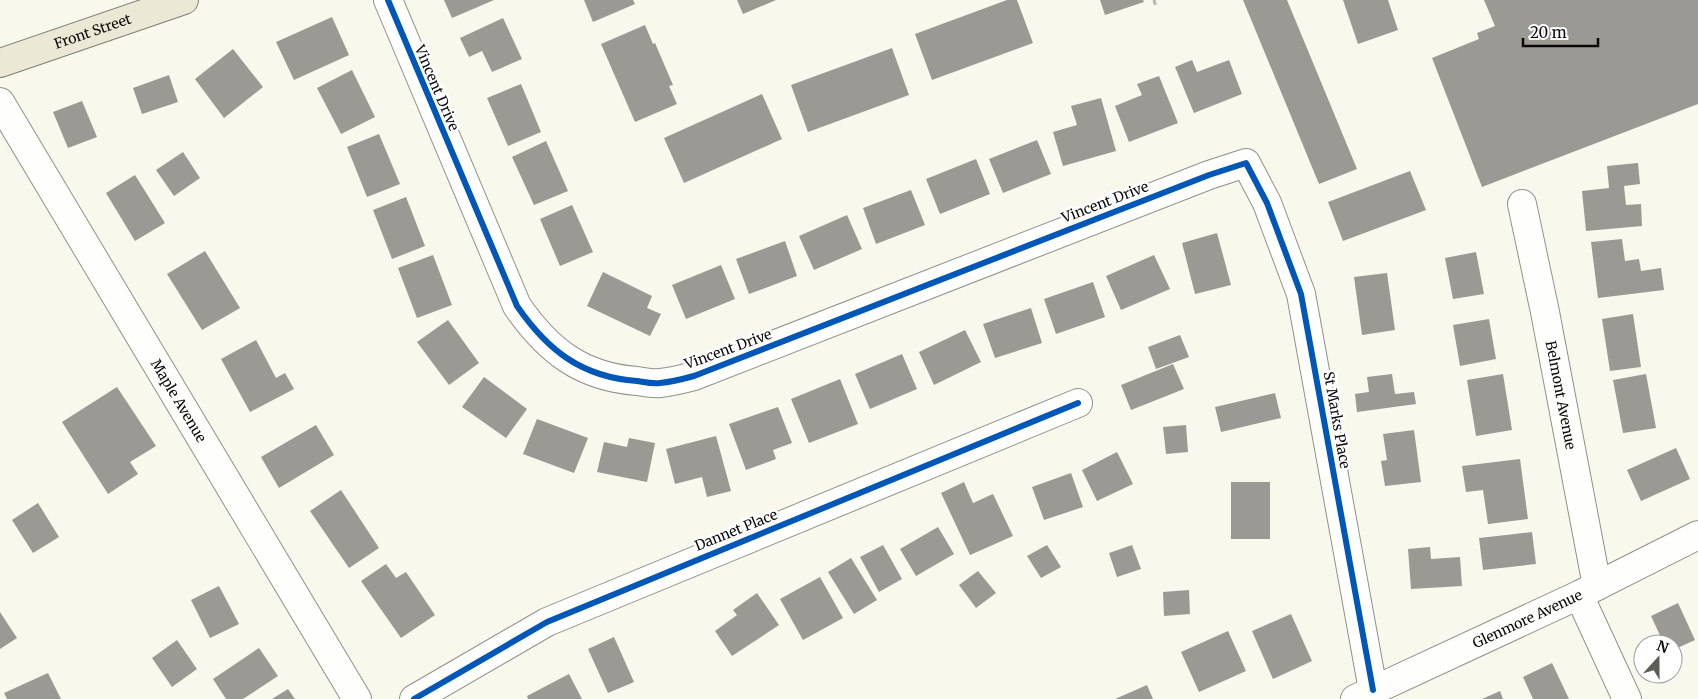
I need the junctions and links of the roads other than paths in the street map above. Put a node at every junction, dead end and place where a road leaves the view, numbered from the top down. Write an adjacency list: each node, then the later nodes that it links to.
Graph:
1 (184, 0): 3 (main road, Front Street)
2 (388, 0): 5 (street, Vincent Drive)
3 (0, 64)
4 (0, 102): 11 (street, Maple Avenue)
5 (1246, 163): 10 (street, St Marks Place)
6 (1522, 204): 9 (street, Belmont Avenue)
7 (1078, 403): 12 (street, Dannet Place)
8 (1698, 535): 9 (street, Glenmore Avenue)
9 (1588, 590): 10 (street, Glenmore Avenue); 13 (street, Belmont Avenue)
10 (1364, 695)
11 (356, 699)
12 (414, 699)
13 (1627, 699)

